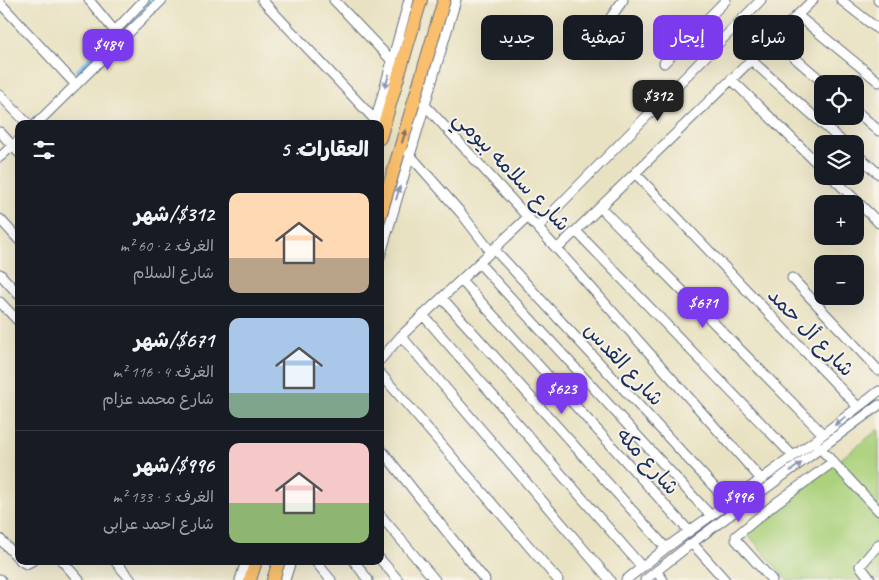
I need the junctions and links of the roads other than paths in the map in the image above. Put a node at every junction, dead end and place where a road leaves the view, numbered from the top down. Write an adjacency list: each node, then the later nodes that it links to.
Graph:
1 (89, 0): 20 (street)
2 (144, 0): 20 (street)
3 (162, 0): 21 (street)
4 (262, 0): 35 (street)
5 (334, 0): 24 (street)
6 (409, 0): 24 (street)
7 (421, 0): 37 (highway)
8 (444, 0): 50 (highway, one-way to 8)
9 (456, 0): 31 (street)
10 (623, 0): 16 (street)
11 (726, 0): 25 (street)
12 (761, 0): 55 (street)
13 (813, 0): 17 (street, شارع سلامه بيومي)
14 (841, 0): 19 (street)
15 (0, 3): 29 (street)
16 (612, 15)
17 (797, 15)
18 (804, 21): 28 (street)
19 (879, 30)
20 (115, 31): 21 (street)
21 (122, 40): 29 (street)
22 (751, 60): 27 (street, شارع سلامه بيومي); 40 (street)
23 (797, 60): 26 (street)
24 (393, 62): 36 (street, one-way to 36)
25 (664, 63)
26 (815, 75)
27 (731, 79): 45 (street); 47 (street, شارع سلامه بيومي)
28 (879, 82)
29 (76, 85): 34 (street)
30 (0, 95): 33 (street)
31 (424, 104): 43 (street); 52 (street, شارع سلامه بيومي)
32 (864, 118): 38 (street)
33 (29, 120)
34 (36, 120)
35 (373, 120)
36 (376, 120)
37 (384, 125)
38 (879, 131)
39 (3, 135): 41 (street)
40 (835, 135)
41 (15, 144)
42 (15, 147): 44 (street)
43 (409, 154): 58 (street, one-way to 43); 60 (street, شارع القدس)
44 (0, 157)
45 (814, 160)
46 (864, 161): 48 (street)
47 (635, 174): 51 (street, شارع سلامه بيومي); 76 (street, شارع أل حمد)
48 (879, 174)
49 (840, 185): 54 (street)
50 (384, 202)
51 (600, 207): 56 (street, شارع سلامه بيومي); 77 (street)
52 (528, 217): 55 (street, شارع سلامه بيومي); 60 (street)
53 (0, 219): 57 (street)
54 (879, 223)
55 (538, 227): 59 (street, شارع سلامه بيومي)
56 (576, 231): 59 (street, شارع سلامه بيومي); 81 (street)
57 (15, 236)
58 (384, 243)
59 (557, 249): 83 (street)
60 (492, 251): 61 (street); 84 (street, شارع القدس)
61 (479, 263): 64 (street); 86 (street)
62 (0, 274): 65 (street)
63 (792, 278): 72 (street)
64 (461, 280): 66 (street); 88 (street, شارع مكه)
65 (15, 291)
66 (442, 298): 68 (street); 92 (street)
67 (0, 302): 69 (street)
68 (423, 316): 70 (street); 103 (street)
69 (15, 318)
70 (401, 336): 71 (street); 118 (street)
71 (384, 355)
72 (879, 371)
73 (384, 378): 117 (street)
74 (879, 391): 76 (street)
75 (879, 405): 79 (street)
76 (858, 407): 77 (street, one-way to 77)
77 (823, 434): 78 (street)
78 (813, 442): 79 (street); 81 (street)
79 (821, 450): 82 (street); 90 (street, one-way to 79)
80 (384, 453): 116 (street)
81 (793, 456): 83 (street)
82 (833, 462): 85 (street); 122 (street)
83 (761, 479): 84 (street)
84 (729, 503): 86 (street)
85 (879, 511)
86 (711, 516): 88 (street)
87 (384, 520): 115 (street)
88 (689, 531): 92 (street)
89 (0, 539): 93 (street)
90 (692, 543): 104 (street); 121 (street)
91 (879, 544): 123 (street)
92 (666, 548): 103 (street)
93 (15, 555)
94 (384, 564): 114 (street)
95 (66, 565): 106 (street)
96 (118, 565): 107 (street)
97 (246, 565): 108 (street)
98 (248, 565): 109 (highway)
99 (278, 565): 110 (highway)
100 (290, 565): 111 (street)
101 (318, 565): 112 (street)
102 (357, 565): 113 (street)
103 (642, 567): 105 (street)
104 (656, 571): 119 (street); 120 (street)
105 (631, 578)
106 (79, 580)
107 (131, 580)
108 (240, 580)
109 (250, 580)
110 (273, 580)
111 (286, 580)
112 (331, 580)
113 (368, 580)
114 (398, 580)
115 (435, 580)
116 (485, 580)
117 (558, 580)
118 (610, 580)
119 (645, 580)
120 (663, 580)
121 (725, 580)
122 (772, 580)
123 (871, 580)

